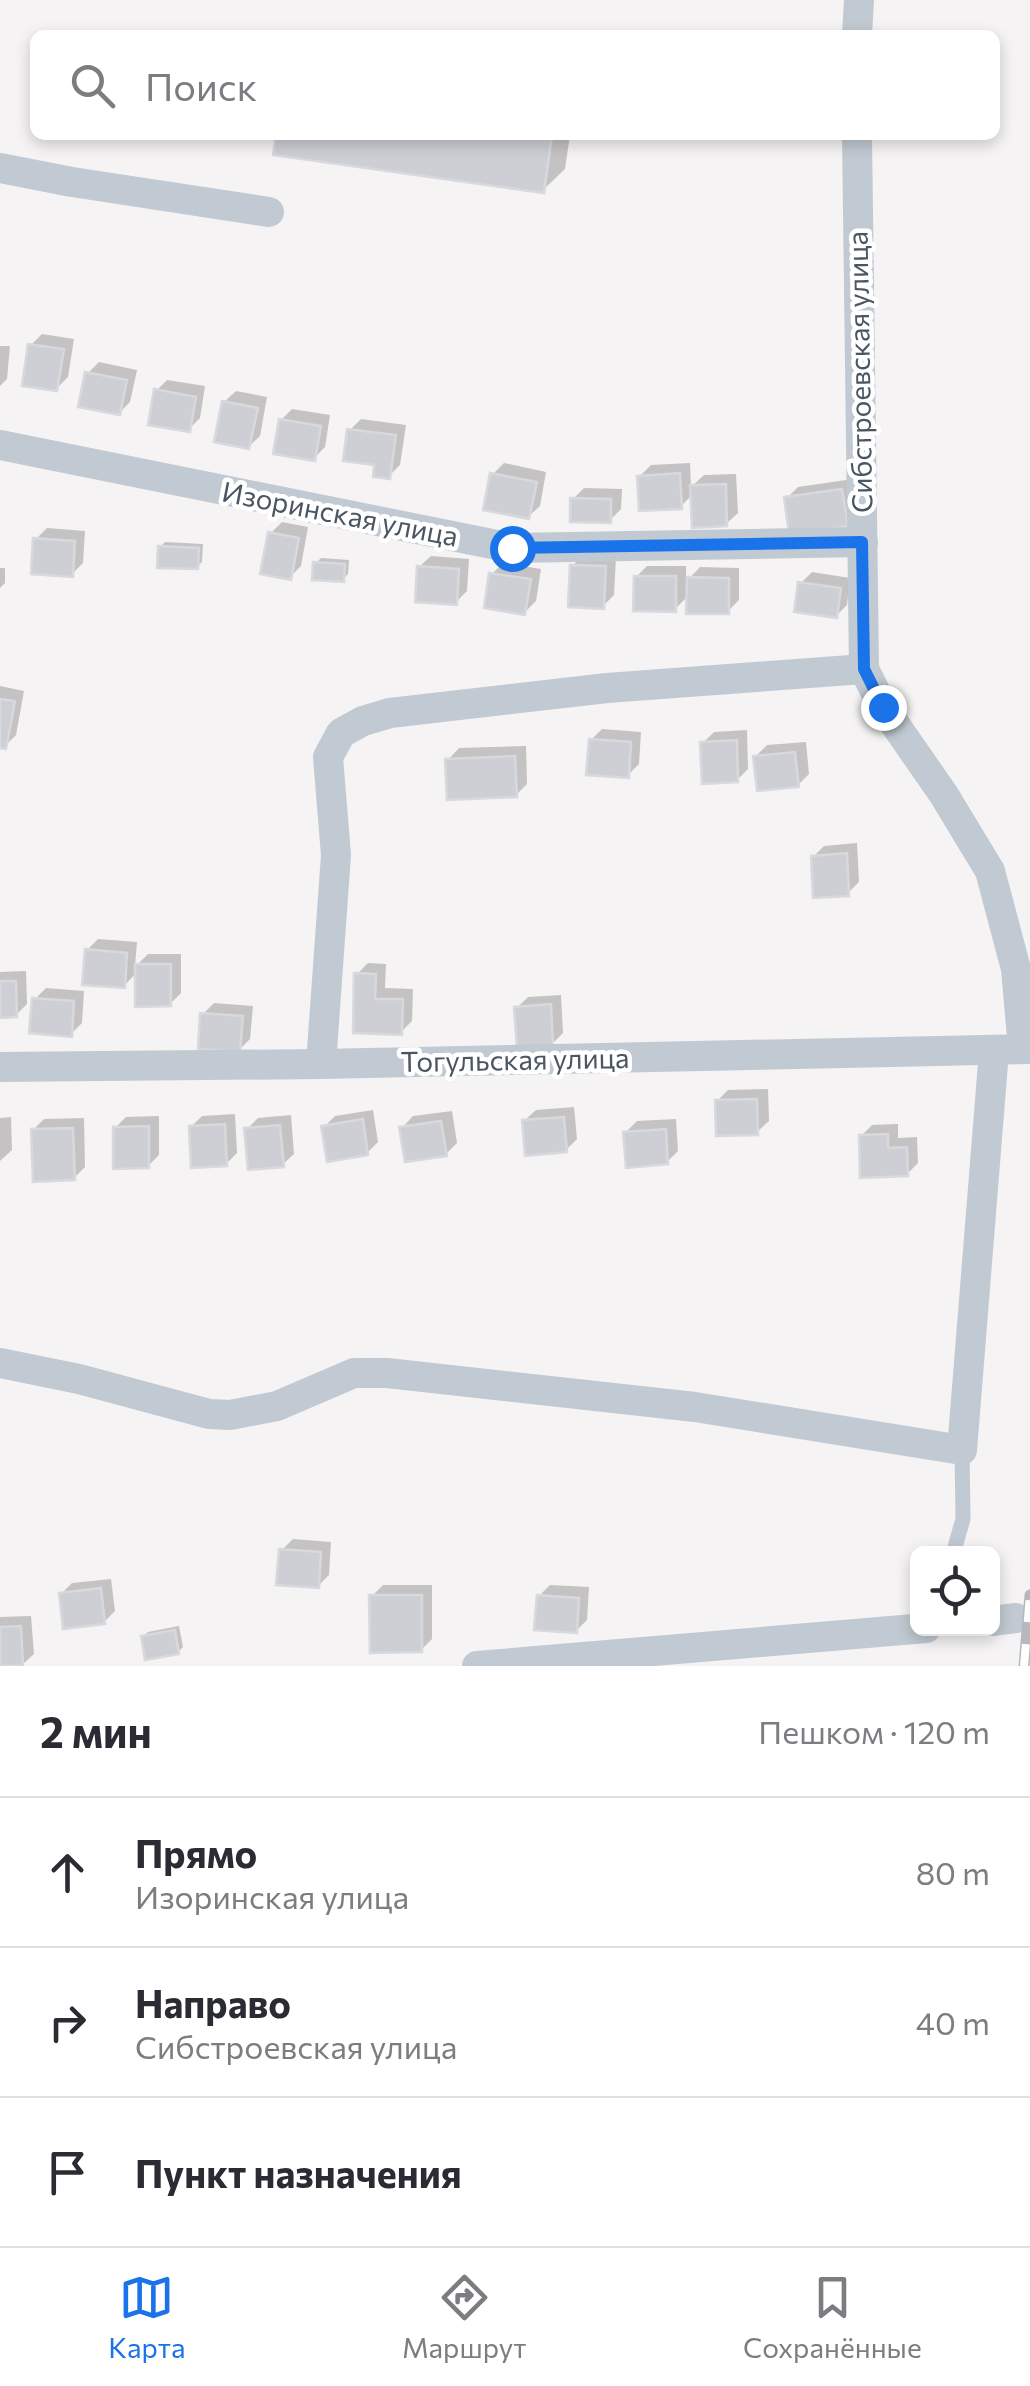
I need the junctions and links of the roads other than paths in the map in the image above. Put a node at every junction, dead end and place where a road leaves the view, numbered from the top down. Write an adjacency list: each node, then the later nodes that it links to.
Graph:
1 (859, 0): 2 (street)
2 (856, 30)
3 (858, 140): 7 (street, Сибстроевская улица)
4 (0, 168): 5 (street)
5 (269, 212)
6 (0, 445): 7 (street, Изоринская улица)
7 (862, 542): 8 (street, Сибстроевская улица)
8 (864, 669): 9 (street, Сибстроевская улица); 10 (street)
9 (1016, 1049): 10 (street, Тогульская улица); 13 (street, Сибстроевская улица)
10 (321, 1064): 11 (street, Тогульская улица)
11 (0, 1067)
12 (0, 1362): 13 (street)
13 (962, 1450): 14 (lane)
14 (955, 1546)
15 (910, 1629): 16 (street)
16 (477, 1666)

